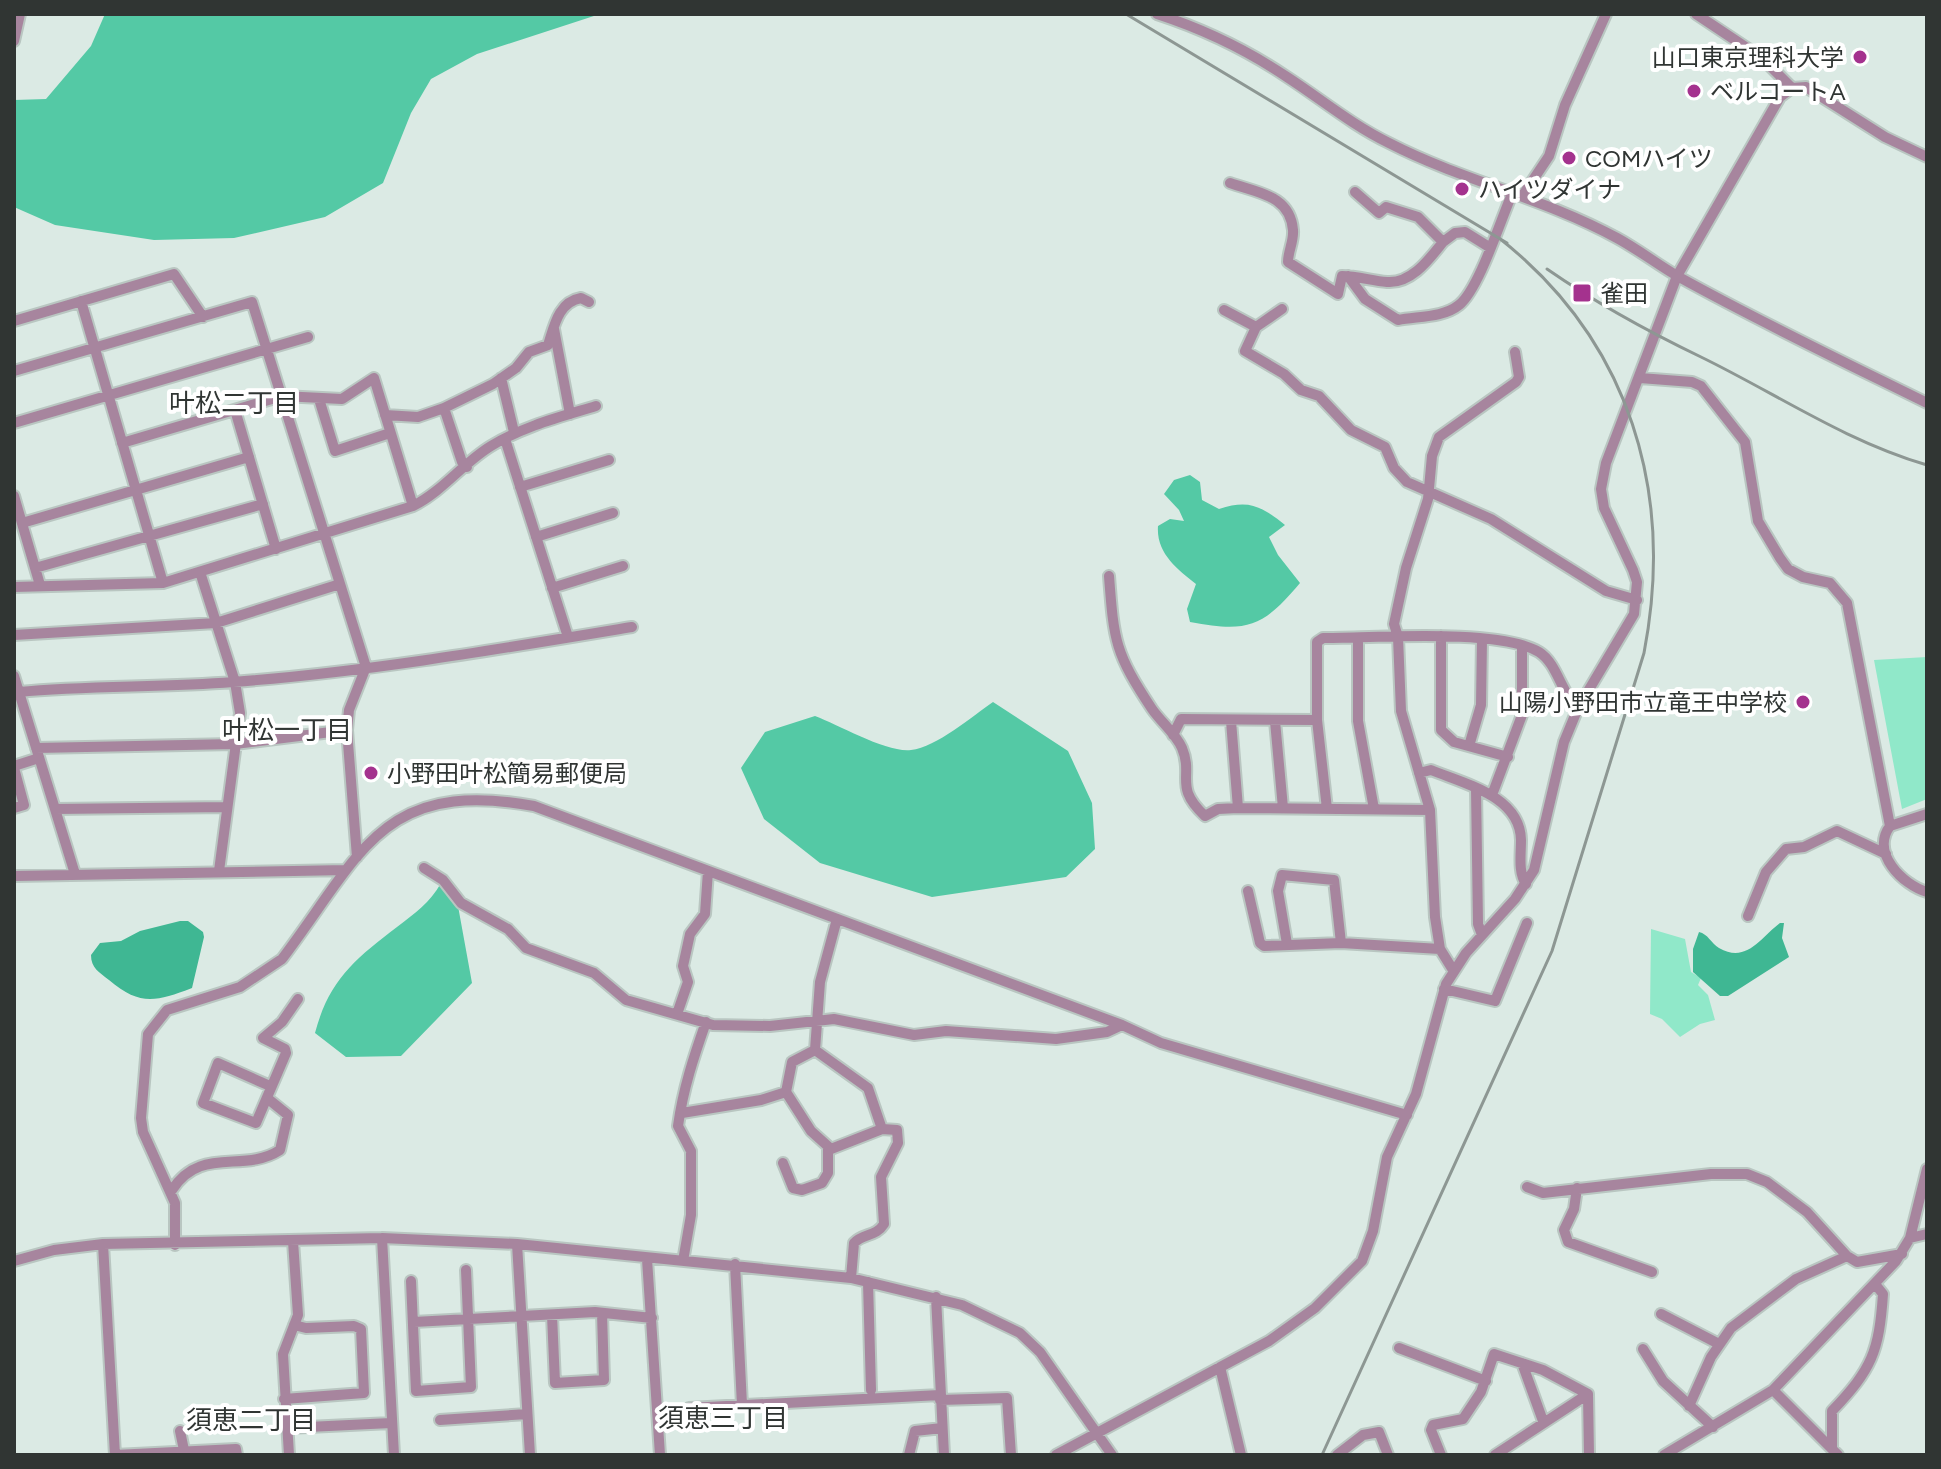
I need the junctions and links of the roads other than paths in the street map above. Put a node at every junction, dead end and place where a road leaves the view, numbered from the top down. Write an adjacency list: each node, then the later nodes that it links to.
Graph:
1 (20, 14): 5 (street)
2 (1157, 14): 10 (street)
3 (1606, 14): 10 (street)
4 (1696, 14): 6 (street)
5 (14, 41)
6 (1792, 88): 7 (street); 14 (street)
7 (1927, 157)
8 (1230, 183): 13 (street)
9 (1355, 192): 11 (street)
10 (1518, 194): 12 (street); 14 (street)
11 (1443, 242): 12 (street); 13 (street)
12 (1489, 247): 13 (street)
13 (1348, 276)
14 (1677, 276): 29 (street); 33 (street)
15 (81, 301): 19 (street); 20 (street); 24 (street)
16 (589, 302): 21 (street)
17 (1282, 309): 22 (street)
18 (1224, 310): 22 (street)
19 (203, 317): 24 (street); 25 (street)
20 (14, 321)
21 (554, 327): 28 (street); 37 (street)
22 (1256, 327): 48 (street)
23 (308, 337): 25 (street)
24 (94, 347): 27 (street); 30 (street)
25 (267, 350): 30 (street); 31 (street)
26 (1515, 352): 48 (street)
27 (14, 371)
28 (501, 378): 35 (street); 41 (street)
29 (1640, 378): 67 (street); 104 (street)
30 (108, 396): 39 (street); 42 (street)
31 (282, 396): 32 (street); 36 (street); 54 (street)
32 (319, 399): 38 (street); 40 (street)
33 (1927, 402)
34 (596, 406): 37 (street)
35 (444, 408): 38 (street); 45 (street)
36 (235, 410): 42 (street); 43 (street)
37 (570, 414): 41 (street)
38 (385, 415): 40 (street)
39 (14, 423)
40 (390, 433): 51 (street)
41 (509, 435): 45 (street); 46 (street)
42 (122, 443): 47 (street)
43 (249, 457): 47 (street); 50 (street)
44 (609, 460): 46 (street)
45 (467, 467): 51 (street)
46 (520, 487): 56 (street)
47 (136, 490): 53 (street); 55 (street)
48 (1429, 491): 67 (street); 73 (street)
49 (14, 496): 53 (street)
50 (263, 504): 55 (street); 57 (street)
51 (413, 506): 54 (street)
52 (613, 513): 56 (street)
53 (22, 523): 59 (street)
54 (324, 533): 57 (street); 63 (street)
55 (150, 536): 59 (street); 62 (street)
56 (536, 537): 66 (street)
57 (276, 549): 60 (street)
58 (623, 566): 66 (street)
59 (35, 568): 64 (street)
60 (200, 572): 62 (street); 68 (street)
61 (1109, 576): 86 (street)
62 (163, 583): 64 (street)
63 (340, 584): 68 (street); 77 (street)
64 (40, 585): 65 (street)
65 (14, 587)
66 (552, 588): 72 (street)
67 (1637, 600): 81 (street)
68 (216, 623): 70 (street); 79 (street)
69 (632, 627): 72 (street)
70 (14, 635)
71 (1441, 636): 73 (street); 75 (street); 88 (street)
72 (568, 637): 77 (street)
73 (1398, 637): 74 (street); 92 (street)
74 (1358, 638): 82 (street); 101 (street)
75 (1482, 639): 76 (street); 88 (street)
76 (1522, 647): 81 (street); 90 (street)
77 (366, 667): 79 (street); 85 (street)
78 (14, 676): 80 (street)
79 (235, 682): 80 (street); 87 (street)
80 (19, 692): 89 (street)
81 (1578, 708): 113 (street)
82 (1317, 720): 84 (street); 100 (street)
83 (1231, 721): 84 (street); 86 (street); 97 (street)
84 (1275, 721): 98 (street)
85 (347, 730): 87 (street); 106 (street)
86 (1173, 735): 97 (street)
87 (235, 744): 89 (street); 95 (street)
88 (1469, 746): 90 (street)
89 (38, 753): 91 (street); 99 (street)
90 (1508, 757): 94 (street)
91 (14, 767): 96 (street)
92 (1419, 773): 93 (street); 102 (street)
93 (1476, 789): 94 (street); 119 (street)
94 (1492, 795): 113 (street)
95 (227, 807): 99 (street); 109 (street)
96 (14, 808)
97 (1238, 808): 98 (street)
98 (1283, 808): 100 (street)
99 (55, 809): 111 (street)
100 (1327, 809): 101 (street)
101 (1374, 809): 102 (street)
102 (1430, 810): 122 (street)
103 (1927, 814): 104 (street)
104 (1890, 826): 105 (street)
105 (1886, 854): 115 (street); 116 (street)
106 (357, 857): 108 (street); 110 (street)
107 (424, 868): 126 (street)
108 (346, 870): 109 (street); 144 (street)
109 (219, 871): 111 (street)
110 (708, 871): 117 (street); 126 (street)
111 (75, 874): 112 (street)
112 (14, 876)
113 (1526, 884): 119 (street)
114 (1248, 891): 121 (street)
115 (1927, 892)
116 (1748, 916)
117 (837, 919): 127 (street); 129 (street)
118 (1527, 923): 124 (street)
119 (1482, 935): 123 (street)
120 (1341, 943): 121 (street); 121 (street); 122 (street)
121 (1287, 944)
122 (1440, 949): 123 (street)
123 (1453, 970): 124 (street)
124 (1444, 989): 137 (street)
125 (298, 999): 133 (street)
126 (677, 1014): 128 (street)
127 (818, 1019): 128 (street); 129 (street); 130 (street)
128 (706, 1022): 136 (street)
129 (1122, 1025): 137 (street)
130 (815, 1050): 131 (street); 134 (street)
131 (835, 1063): 132 (street); 138 (street)
132 (861, 1074)
133 (270, 1086): 135 (street); 135 (street)
134 (786, 1092): 136 (street); 139 (street)
135 (267, 1098): 144 (street)
136 (682, 1113): 156 (street)
137 (1407, 1115): 177 (street)
138 (882, 1129): 139 (street); 160 (street)
139 (828, 1148): 140 (street)
140 (783, 1163)
141 (1927, 1169): 147 (street)
142 (1527, 1187): 143 (street)
143 (1577, 1188): 153 (street); 159 (street)
144 (172, 1190): 151 (street)
145 (1927, 1234): 147 (street)
146 (382, 1238): 148 (street); 150 (street); 190 (street)
147 (1910, 1238): 152 (street)
148 (293, 1241): 151 (street); 172 (street)
149 (103, 1244): 151 (street); 155 (street); 200 (street)
150 (517, 1244): 154 (street); 168 (street)
151 (175, 1245)
152 (1902, 1254): 153 (street); 163 (street)
153 (1847, 1256): 173 (street)
154 (647, 1259): 156 (street); 169 (street)
155 (14, 1261)
156 (683, 1261): 157 (street)
157 (735, 1264): 160 (street); 184 (street)
158 (466, 1270): 170 (street)
159 (1652, 1272)
160 (851, 1278): 162 (street)
161 (411, 1281): 171 (street)
162 (868, 1282): 164 (street); 179 (street)
163 (1875, 1284): 180 (street); 197 (street)
164 (936, 1297): 182 (street); 195 (street)
165 (602, 1313): 167 (street); 167 (street); 169 (street)
166 (1661, 1314): 173 (street)
167 (552, 1315): 168 (street)
168 (522, 1316): 170 (street); 187 (street)
169 (652, 1318): 205 (street)
170 (469, 1319): 171 (street); 171 (street)
171 (414, 1322)
172 (294, 1325): 183 (street); 183 (street)
173 (1719, 1344): 185 (street)
174 (1399, 1348): 178 (street)
175 (1643, 1349): 185 (street)
176 (1522, 1363): 178 (street); 181 (street); 189 (street)
177 (1220, 1367): 195 (street); 211 (street)
178 (1486, 1381): 214 (street)
179 (871, 1390)
180 (1773, 1390): 191 (street); 197 (street)
181 (1588, 1394): 189 (street); 199 (street)
182 (940, 1398): 184 (street); 193 (street); 208 (street)
183 (284, 1399): 192 (street)
184 (742, 1405): 186 (street)
185 (1689, 1406): 191 (street)
186 (689, 1408)
187 (527, 1414): 188 (street); 204 (street)
188 (440, 1420)
189 (1543, 1421): 196 (street)
190 (391, 1423): 192 (street); 203 (street)
191 (1713, 1427): 216 (street)
192 (287, 1428): 202 (street)
193 (942, 1428): 206 (street); 207 (street)
194 (180, 1431): 198 (street)
195 (1097, 1433): 209 (street); 210 (street)
196 (1510, 1450): 215 (street)
197 (1835, 1452)
198 (185, 1453): 200 (street); 201 (street)
199 (1587, 1453)
200 (115, 1455)
201 (237, 1455)
202 (289, 1455)
203 (394, 1455)
204 (530, 1455)
205 (660, 1455)
206 (909, 1455)
207 (944, 1455)
208 (1011, 1455)
209 (1056, 1455)
210 (1112, 1455)
211 (1241, 1455)
212 (1337, 1455): 213 (street)
213 (1388, 1455)
214 (1441, 1455)
215 (1495, 1455)
216 (1664, 1455)

